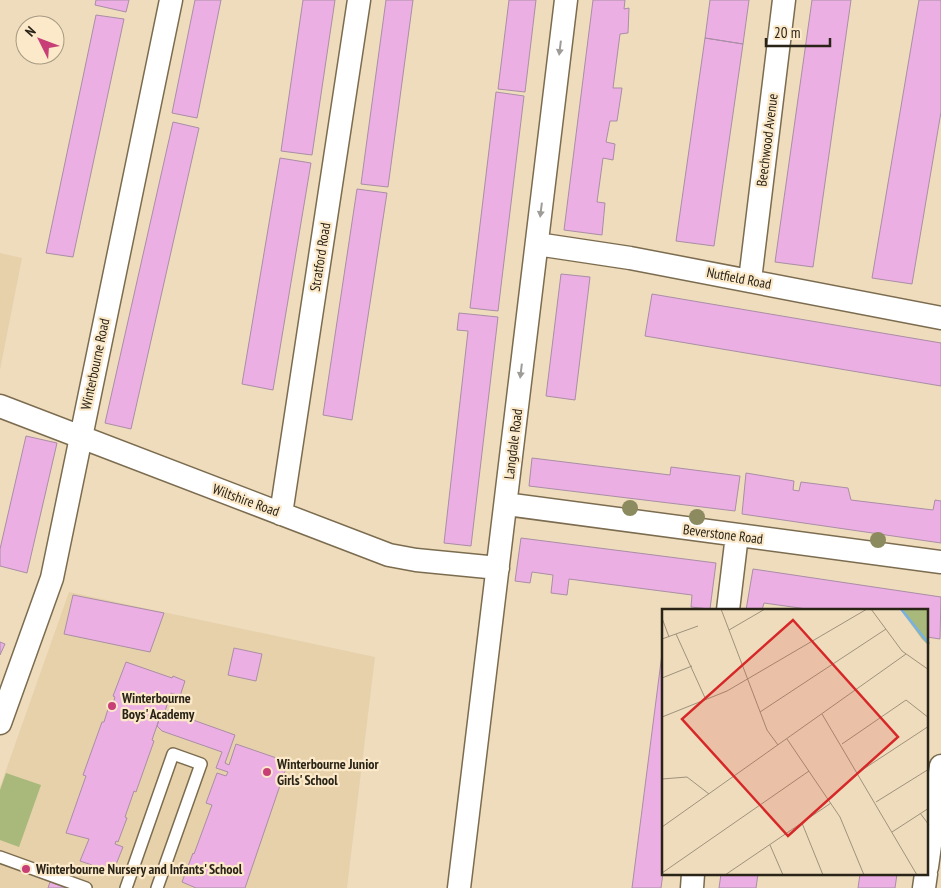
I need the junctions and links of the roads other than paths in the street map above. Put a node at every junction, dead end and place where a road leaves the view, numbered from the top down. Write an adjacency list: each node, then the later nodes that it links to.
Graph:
1 (171, 0): 9 (street, Winterbourne Road)
2 (358, 0): 11 (street, Stratford Road)
3 (566, 0): 5 (street, Langdale Road, one-way to 5)
4 (784, 0): 6 (street, Beechwood Avenue)
5 (537, 244): 6 (street, Nutfield Road); 10 (street, Langdale Road, one-way to 10)
6 (750, 280): 7 (street, Nutfield Road)
7 (941, 318)
8 (0, 406): 9 (street, Wiltshire Road)
9 (80, 437): 11 (street, Wiltshire Road); 16 (street, Winterbourne Road)
10 (506, 504): 12 (street, Beverstone Road); 14 (street, Langdale Road)
11 (281, 514): 14 (street, Wiltshire Road)
12 (737, 536): 13 (street, Beverstone Road); 15 (street)
13 (941, 562)
14 (498, 568): 23 (street, Langdale Road)
15 (728, 609)
16 (2, 711)
17 (941, 769): 19 (street)
18 (0, 857): 20 (lane)
19 (928, 860)
20 (86, 888)
21 (126, 888): 22 (lane)
22 (157, 888)
23 (460, 888)

